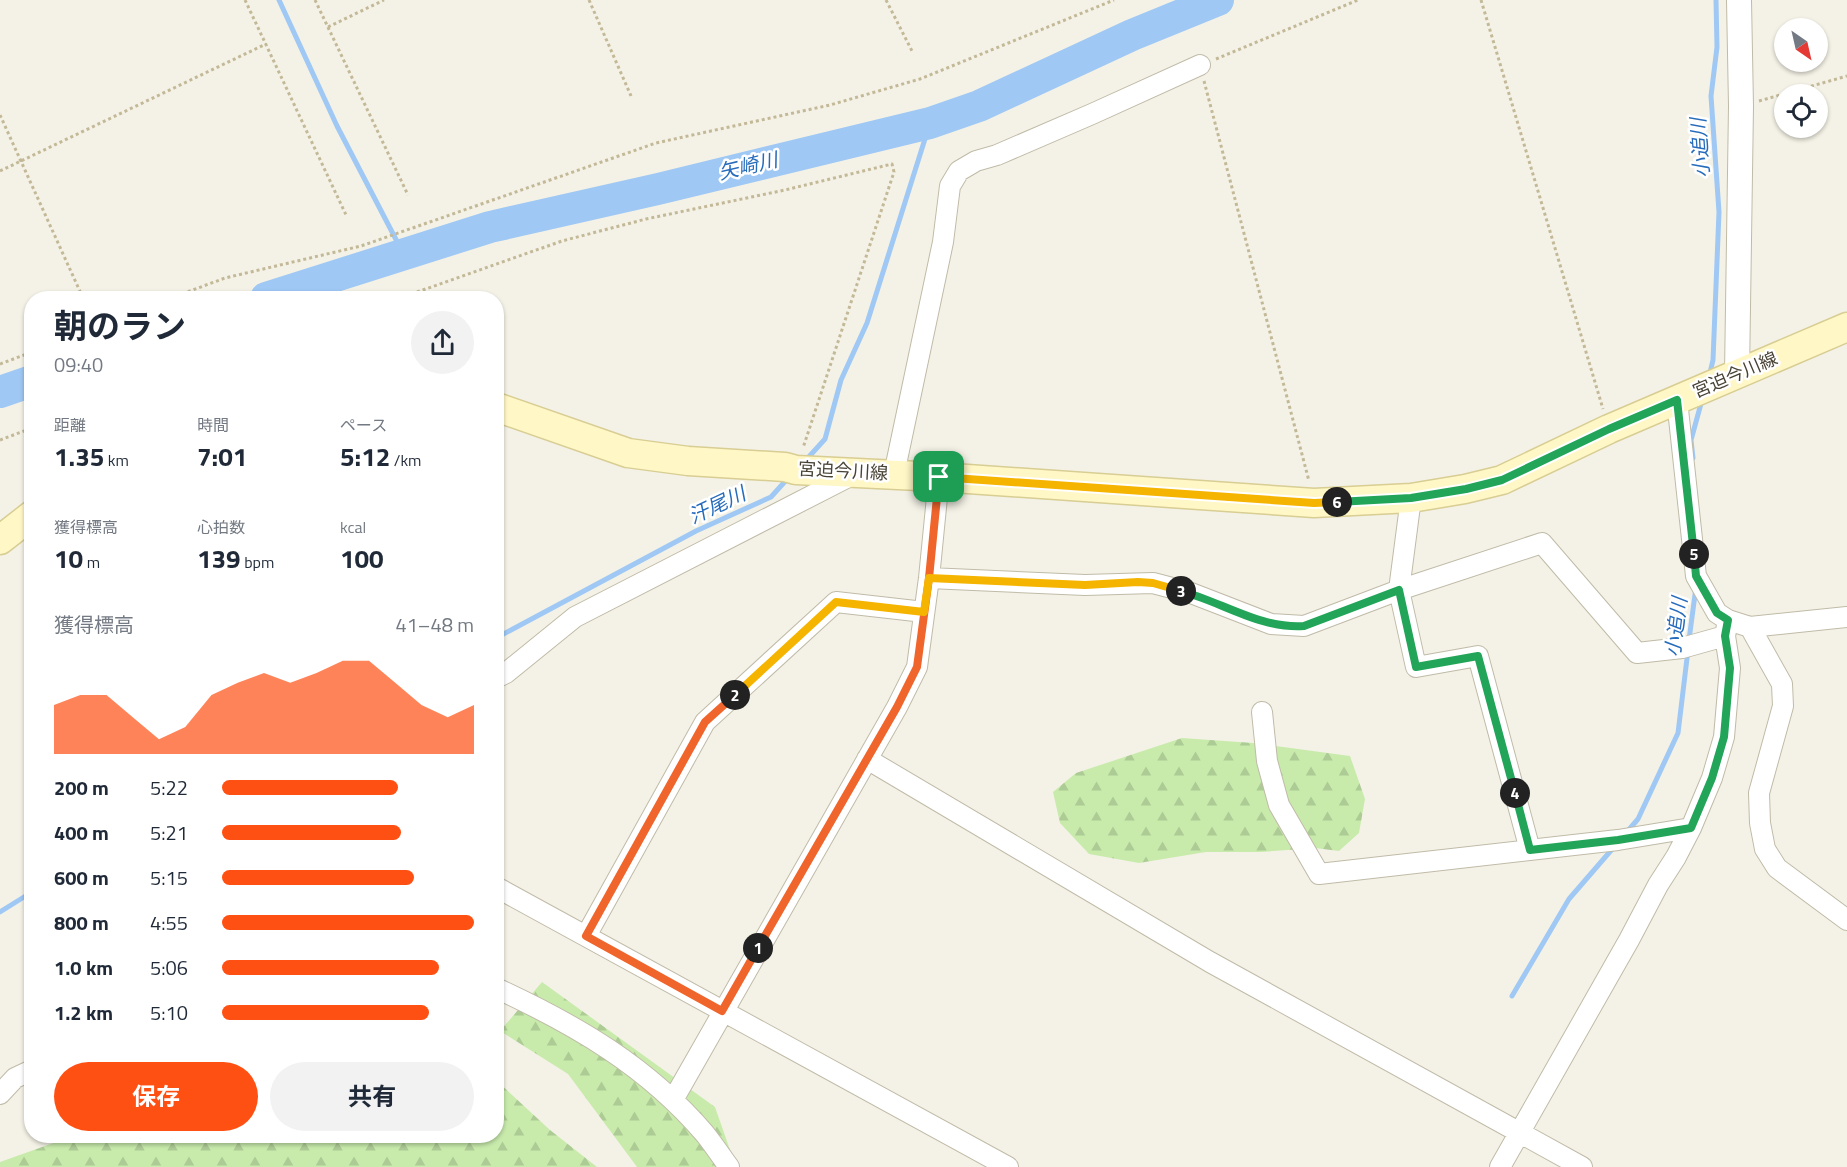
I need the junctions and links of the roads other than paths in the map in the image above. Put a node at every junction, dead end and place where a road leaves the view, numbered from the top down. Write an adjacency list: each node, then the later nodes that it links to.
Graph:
1 (1739, 0): 4 (street)
2 (1200, 65): 8 (street)
3 (1847, 327): 4 (main road, 宮迫今川線)
4 (1737, 374): 5 (main road, 宮迫今川線)
5 (1677, 400): 10 (main road, 宮迫今川線); 18 (street)
6 (504, 410): 7 (main road, 宮迫今川線)
7 (857, 472): 8 (main road, 宮迫今川線); 19 (street)
8 (894, 474): 9 (main road, 宮迫今川線)
9 (939, 477): 10 (main road, 宮迫今川線); 13 (street)
10 (1411, 498): 14 (street)
11 (24, 521): 12 (main road)
12 (0, 540)
13 (929, 578): 14 (street); 15 (street)
14 (1399, 590): 18 (street); 23 (street)
15 (924, 612): 21 (street); 26 (street)
16 (1847, 616): 17 (street)
17 (1750, 627): 18 (street); 25 (street)
18 (1726, 628): 22 (street)
19 (504, 674)
20 (1262, 712): 23 (street)
21 (867, 759): 28 (street); 32 (street)
22 (1691, 828): 23 (street); 32 (street)
23 (1530, 850)
24 (504, 891): 26 (street)
25 (1847, 920)
26 (586, 936): 28 (street)
27 (504, 992): 31 (street)
28 (722, 1011): 31 (street); 34 (street)
29 (24, 1074): 30 (street)
30 (0, 1094)
31 (672, 1100): 33 (street)
32 (1519, 1133): 35 (street); 36 (street)
33 (729, 1167)
34 (1008, 1167)
35 (1500, 1167)
36 (1582, 1167)

